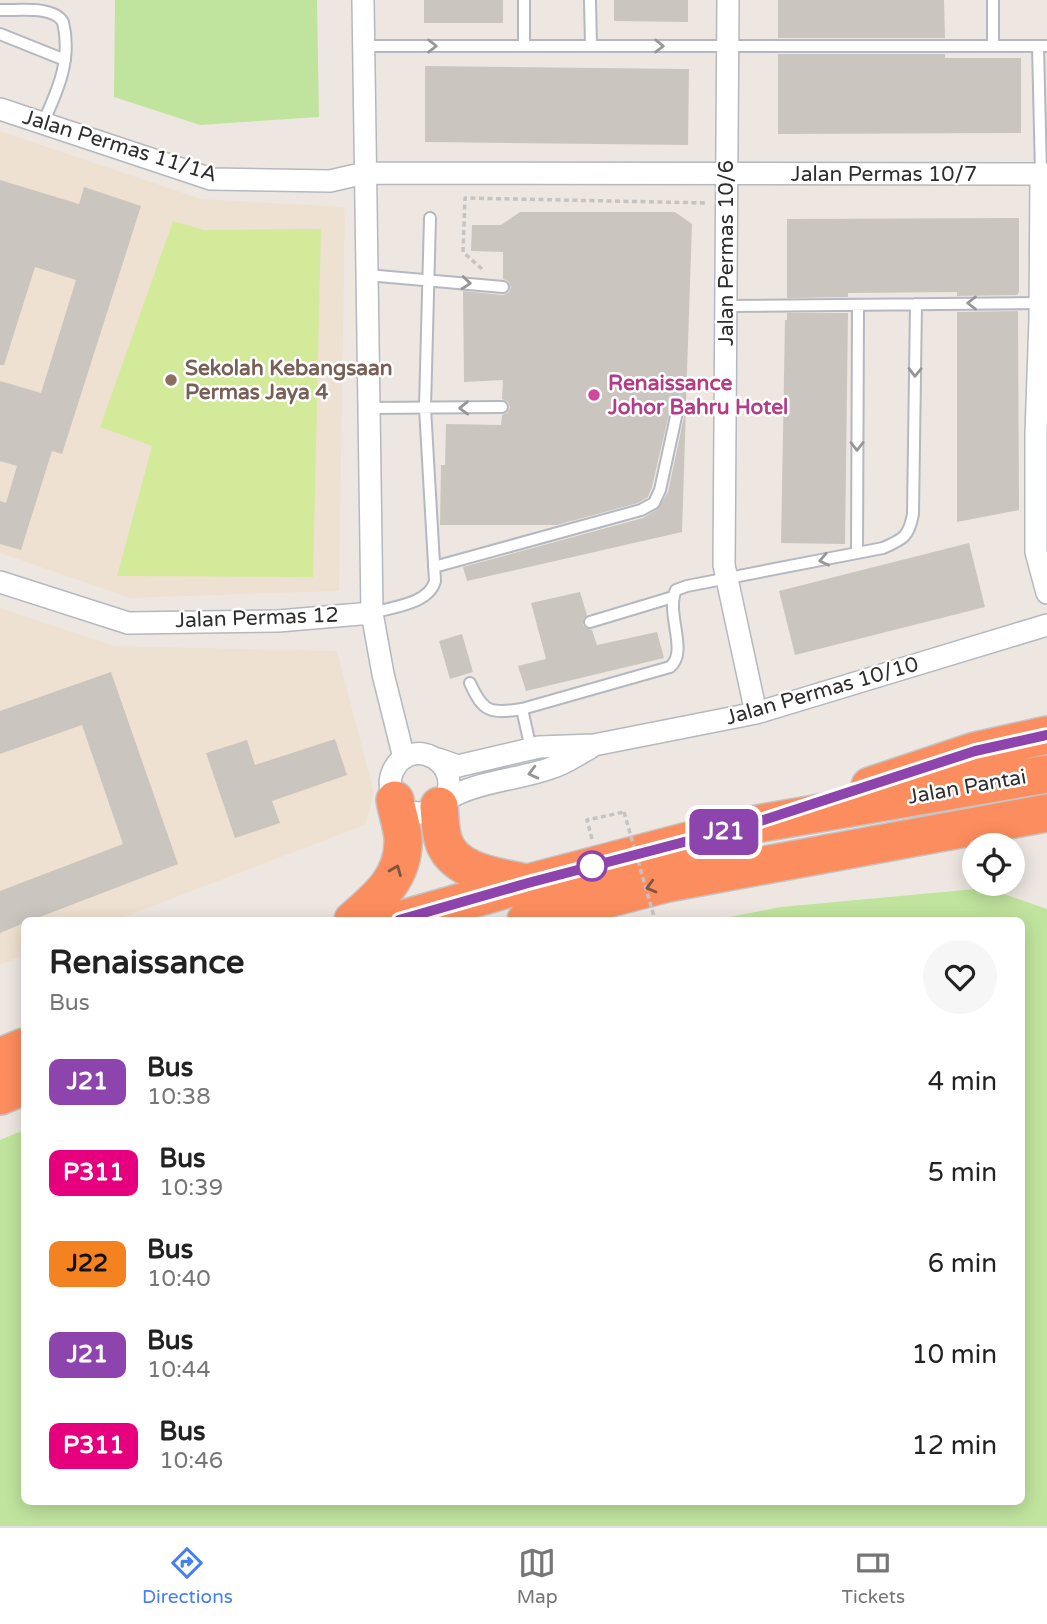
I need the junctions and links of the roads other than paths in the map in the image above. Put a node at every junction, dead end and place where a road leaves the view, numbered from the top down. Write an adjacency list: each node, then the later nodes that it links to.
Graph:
1 (363, 0): 8 (street)
2 (524, 0): 9 (lane)
3 (590, 0): 10 (lane)
4 (728, 0): 11 (street, Jalan Permas 10/6)
5 (993, 0): 12 (lane)
6 (0, 10): 14 (lane)
7 (0, 34): 14 (lane)
8 (363, 46): 9 (lane, one-way to 9); 17 (street)
9 (524, 46): 10 (lane)
10 (591, 46): 11 (lane, one-way to 11)
11 (727, 46): 12 (lane); 18 (street, Jalan Permas 10/6)
12 (993, 46): 13 (lane)
13 (1042, 46): 19 (lane)
14 (65, 60): 16 (lane)
15 (0, 109): 16 (street, Jalan Permas 11/1A)
16 (43, 123): 17 (street, Jalan Permas 11/1A)
17 (365, 173): 18 (street, Jalan Permas 11/1A); 21 (street)
18 (726, 174): 19 (street, Jalan Permas 10/7); 26 (street, Jalan Permas 10/6)
19 (1044, 174): 27 (street)
20 (430, 218): 22 (lane)
21 (367, 275): 22 (lane); 30 (street)
22 (429, 280): 23 (lane, one-way to 23); 31 (lane)
23 (503, 286)
24 (916, 304): 25 (lane); 27 (lane, one-way to 24); 33 (lane, one-way to 33)
25 (858, 305): 26 (lane); 33 (lane, one-way to 33)
26 (725, 306): 35 (street, Jalan Permas 10/6)
27 (1043, 314): 32 (street)
28 (678, 403): 34 (lane)
29 (502, 407): 31 (lane, one-way to 31)
30 (369, 408): 31 (lane); 39 (street)
31 (425, 408): 34 (lane)
32 (1041, 433): 37 (street)
33 (857, 553): 35 (lane, one-way to 35)
34 (434, 567): 39 (lane)
35 (727, 580): 38 (lane); 44 (street, Jalan Permas 10/6)
36 (0, 582): 39 (street, Jalan Permas 12)
37 (1047, 593)
38 (673, 597): 40 (lane); 43 (lane)
39 (372, 613): 48 (street)
40 (590, 622)
41 (1047, 625): 44 (street, Jalan Permas 10/10)
42 (470, 682): 43 (lane)
43 (522, 709): 47 (lane)
44 (755, 713): 46 (street, Jalan Permas 10/10)
45 (1047, 735): 54 (highway)
46 (594, 745): 47 (street, Jalan Permas 10/10); 52 (street, Jalan Permas 10/10, one-way to 52)
47 (531, 749): 49 (street, Jalan Permas 10/10)
48 (404, 758): 49 (street); 51 (street)
49 (438, 760): 52 (street)
50 (1047, 774): 54 (highway, Jalan Pantai)
51 (395, 800): 52 (street); 58 (highway, one-way to 51)
52 (442, 803): 57 (highway)
53 (1047, 813): 56 (highway, Jalan Pantai)
54 (745, 826): 57 (highway, Jalan Pantai)
55 (1047, 834): 56 (highway)
56 (718, 873): 60 (highway, Jalan Pantai, one-way to 60)
57 (528, 883): 59 (highway, Jalan Pantai)
58 (356, 917)
59 (409, 917)
60 (538, 917)
61 (21, 1048): 62 (highway)
62 (0, 1057)
63 (21, 1087): 64 (highway)
64 (0, 1096)

